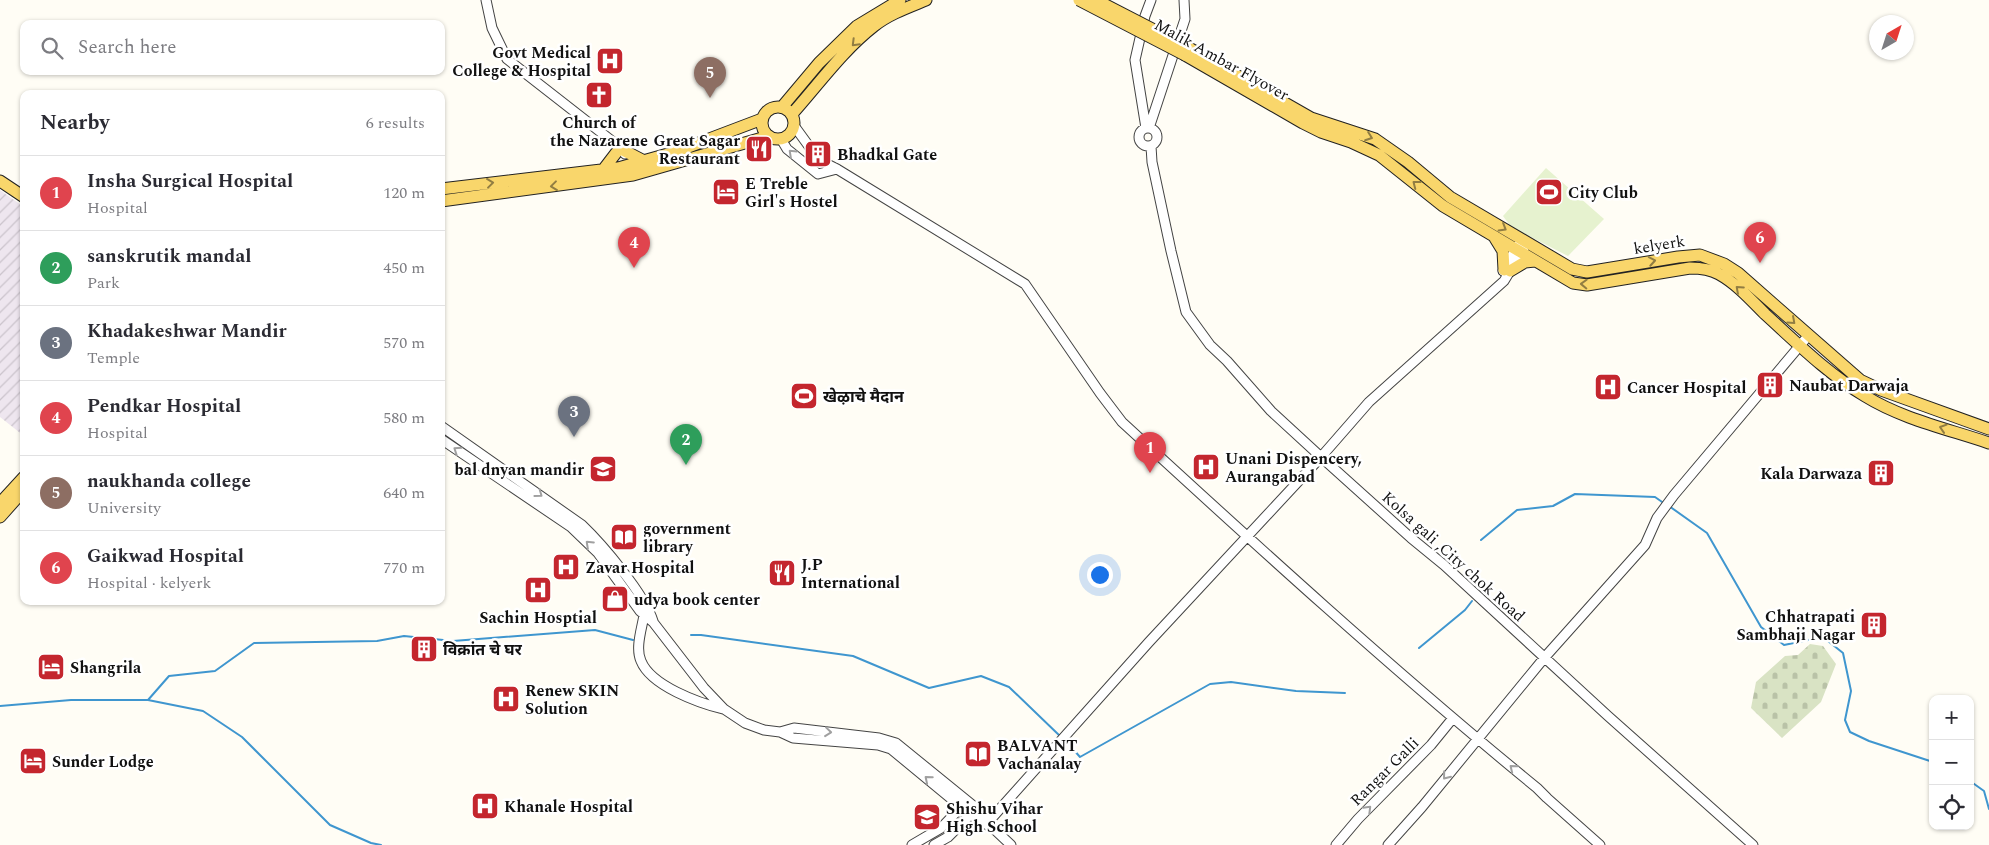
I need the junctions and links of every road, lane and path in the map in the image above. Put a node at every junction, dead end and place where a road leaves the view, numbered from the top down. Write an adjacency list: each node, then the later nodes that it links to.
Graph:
1 (486, 0): 17 (street)
2 (900, 0): 8 (main road)
3 (926, 0): 9 (main road, one-way to 9)
4 (1078, 0): 26 (main road, Malik Ambar Flyover, one-way to 4, bridge)
5 (1096, 0): 11 (main road, Malik Ambar Flyover, bridge)
6 (1151, 0): 13 (street)
7 (1184, 0): 13 (street)
8 (782, 107): 9 (main road); 10 (main road)
9 (792, 114): 12 (main road)
10 (762, 119): 14 (main road); 18 (main road)
11 (1322, 122): 26 (main road, kelyerk, one-way to 26)
12 (795, 127): 15 (main road); 19 (street)
13 (1147, 128): 16 (street); 16 (street)
14 (769, 136): 15 (main road); 21 (main road)
15 (781, 140): 19 (street, one-way to 15)
16 (1151, 146): 38 (street, Kolsa gali ,City chok Road)
17 (619, 151): 18 (main road); 20 (main road); 21 (street); 22 (street)
18 (644, 161): 21 (main road)
19 (837, 169): 43 (street)
20 (603, 170): 22 (main road); 24 (main road, one-way to 20)
21 (632, 170): 22 (main road)
22 (618, 173): 27 (main road, one-way to 27)
23 (0, 181): 25 (main road)
24 (445, 189)
25 (20, 194)
26 (1437, 194): 28 (main road); 29 (main road, kelyerk, one-way to 29)
27 (445, 200)
28 (1494, 236): 29 (main road); 31 (main road)
29 (1521, 246): 30 (main road); 31 (street); 32 (main road, kelyerk, one-way to 32)
30 (1535, 260): 31 (main road); 33 (main road, one-way to 30)
31 (1507, 270): 38 (street)
32 (1808, 336): 33 (street); 35 (main road, kelyerk)
33 (1800, 346): 37 (main road, one-way to 33); 46 (street)
34 (445, 429): 45 (street, one-way to 45)
35 (1989, 429)
36 (445, 442): 44 (street, one-way to 36)
37 (1989, 443)
38 (1321, 457): 43 (street); 46 (street, Kolsa gali ,City chok Road)
39 (20, 481): 41 (main road)
40 (20, 494): 42 (main road)
41 (0, 503)
42 (0, 517)
43 (1246, 536): 48 (street); 52 (street)
44 (644, 615): 45 (street); 47 (street)
45 (653, 622): 47 (street)
46 (1544, 657): 49 (street); 60 (street, Kolsa gali ,City chok Road)
47 (724, 709): 50 (street)
48 (1453, 718): 49 (street); 57 (street, Rangar Galli, one-way to 48)
49 (1477, 738): 58 (street, one-way to 58); 59 (street, one-way to 49)
50 (965, 804): 51 (street); 54 (street)
51 (974, 811): 52 (street); 53 (street); 55 (street)
52 (990, 820): 53 (street)
53 (994, 829): 56 (street)
54 (912, 845)
55 (934, 845)
56 (1011, 845)
57 (1336, 845)
58 (1388, 845)
59 (1600, 845)
60 (1753, 845)

